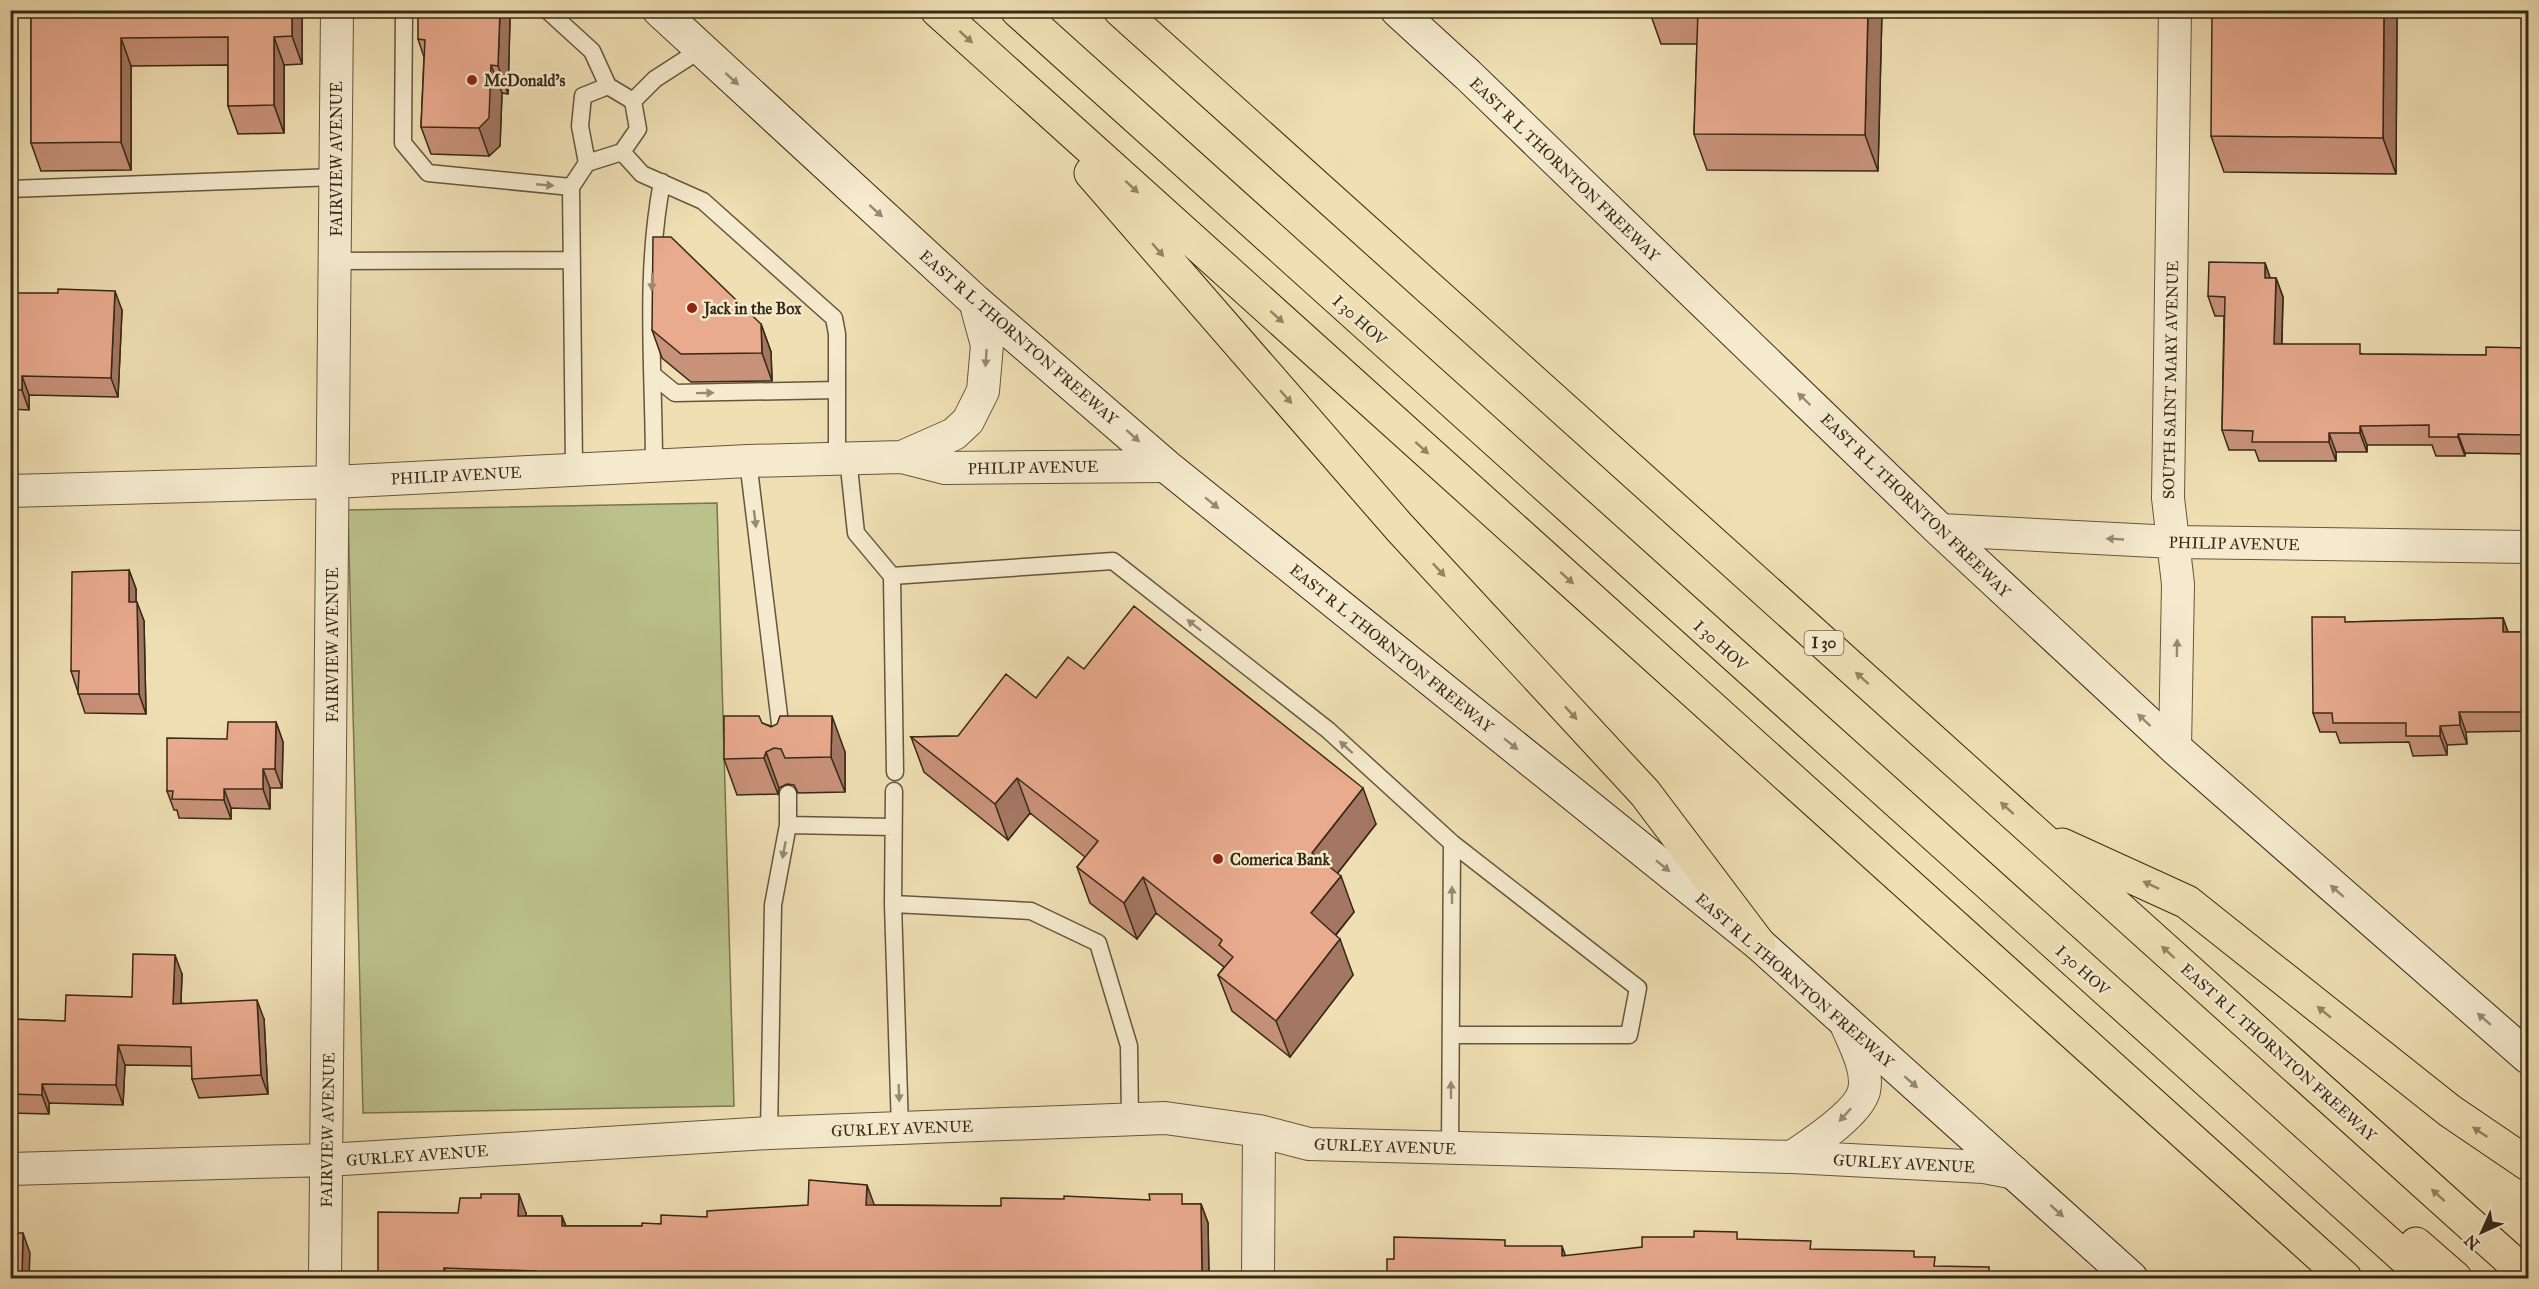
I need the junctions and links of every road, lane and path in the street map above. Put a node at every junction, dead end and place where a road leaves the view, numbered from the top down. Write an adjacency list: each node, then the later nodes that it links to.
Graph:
1 (337, 10): 18 (street, FAIRVIEW AVENUE)
2 (404, 10): 20 (lane, one-way to 20)
3 (548, 10): 14 (lane)
4 (658, 10): 12 (main road, EAST R L THORNTON FREEWAY)
5 (937, 10): 13 (highway, one-way to 13)
6 (1017, 10): 68 (highway, I 30 HOV)
7 (1046, 10): 69 (highway, I 30 HOV)
8 (1120, 10): 46 (highway, EAST R L THORNTON FREEWAY / I 30, one-way to 8)
9 (1397, 10): 11 (main road, EAST R L THORNTON FREEWAY)
10 (2175, 10): 36 (street, SOUTH SAINT MARY AVENUE)
11 (1416, 22): 35 (main road, EAST R L THORNTON FREEWAY, one-way to 11)
12 (700, 50): 15 (lane); 24 (main road, EAST R L THORNTON FREEWAY, one-way to 24)
13 (995, 63): 49 (highway, one-way to 49); 67 (highway, one-way to 67)
14 (608, 86): 15 (lane); 17 (lane)
15 (633, 101): 16 (lane)
16 (622, 152): 17 (lane); 19 (lane)
17 (586, 164): 20 (lane)
18 (336, 177): 21 (lane); 22 (street, FAIRVIEW AVENUE)
19 (662, 183): 25 (lane, one-way to 25); 26 (lane)
20 (570, 187): 23 (lane)
21 (10, 189)
22 (335, 261): 23 (lane); 33 (street, FAIRVIEW AVENUE)
23 (572, 261): 32 (lane)
24 (975, 301): 27 (street, PHILIP AVENUE, one-way to 27); 31 (main road, EAST R L THORNTON FREEWAY, one-way to 31)
25 (653, 375): 26 (lane, one-way to 26); 30 (lane)
26 (837, 390): 28 (lane)
27 (902, 457): 28 (street, PHILIP AVENUE); 31 (street, PHILIP AVENUE)
28 (843, 458): 29 (street, PHILIP AVENUE); 38 (lane)
29 (748, 460): 30 (street, PHILIP AVENUE); 40 (lane, one-way to 40)
30 (654, 466): 32 (street, PHILIP AVENUE)
31 (1166, 466): 49 (main road, EAST R L THORNTON FREEWAY, one-way to 49)
32 (574, 468): 33 (street, PHILIP AVENUE)
33 (333, 482): 34 (street, PHILIP AVENUE); 59 (street, FAIRVIEW AVENUE)
34 (10, 491)
35 (1940, 530): 36 (street, PHILIP AVENUE, one-way to 35); 39 (main road, EAST R L THORNTON FREEWAY, one-way to 35)
36 (2174, 542): 37 (street, PHILIP AVENUE); 39 (street, SOUTH SAINT MARY AVENUE, one-way to 36)
37 (2529, 547)
38 (892, 576): 41 (lane); 47 (lane, one-way to 38)
39 (2175, 748): 52 (main road, EAST R L THORNTON FREEWAY, one-way to 39)
40 (783, 752)
41 (895, 772)
42 (894, 792): 45 (lane)
43 (788, 794): 44 (lane)
44 (788, 825): 45 (lane); 56 (lane, one-way to 56)
45 (892, 827): 48 (lane)
46 (2033, 831): 60 (highway, one-way to 46); 63 (highway, EAST R L THORNTON FREEWAY / I 30, one-way to 46)
47 (1452, 843): 51 (lane, one-way to 47); 51 (lane)
48 (893, 904): 53 (lane); 54 (lane, one-way to 54)
49 (1759, 944): 50 (main road, EAST R L THORNTON FREEWAY)
50 (1846, 1024): 58 (street, GURLEY AVENUE, one-way to 58); 62 (main road, EAST R L THORNTON FREEWAY, one-way to 62)
51 (1451, 1035): 57 (lane, one-way to 51)
52 (2529, 1057)
53 (1130, 1120): 54 (street, GURLEY AVENUE); 55 (street, GURLEY AVENUE)
54 (900, 1129): 56 (street, GURLEY AVENUE)
55 (1259, 1131): 57 (street, GURLEY AVENUE); 65 (street)
56 (769, 1133): 59 (street, GURLEY AVENUE)
57 (1450, 1149): 58 (street, GURLEY AVENUE)
58 (1792, 1157): 62 (street, GURLEY AVENUE)
59 (327, 1160): 61 (street, GURLEY AVENUE); 64 (street, FAIRVIEW AVENUE)
60 (2529, 1164)
61 (10, 1169)
62 (2015, 1173): 66 (main road, EAST R L THORNTON FREEWAY, one-way to 66)
63 (2529, 1276)
64 (325, 1278)
65 (1258, 1278)
66 (2131, 1278)
67 (2344, 1278)
68 (2427, 1278)
69 (2455, 1278)

